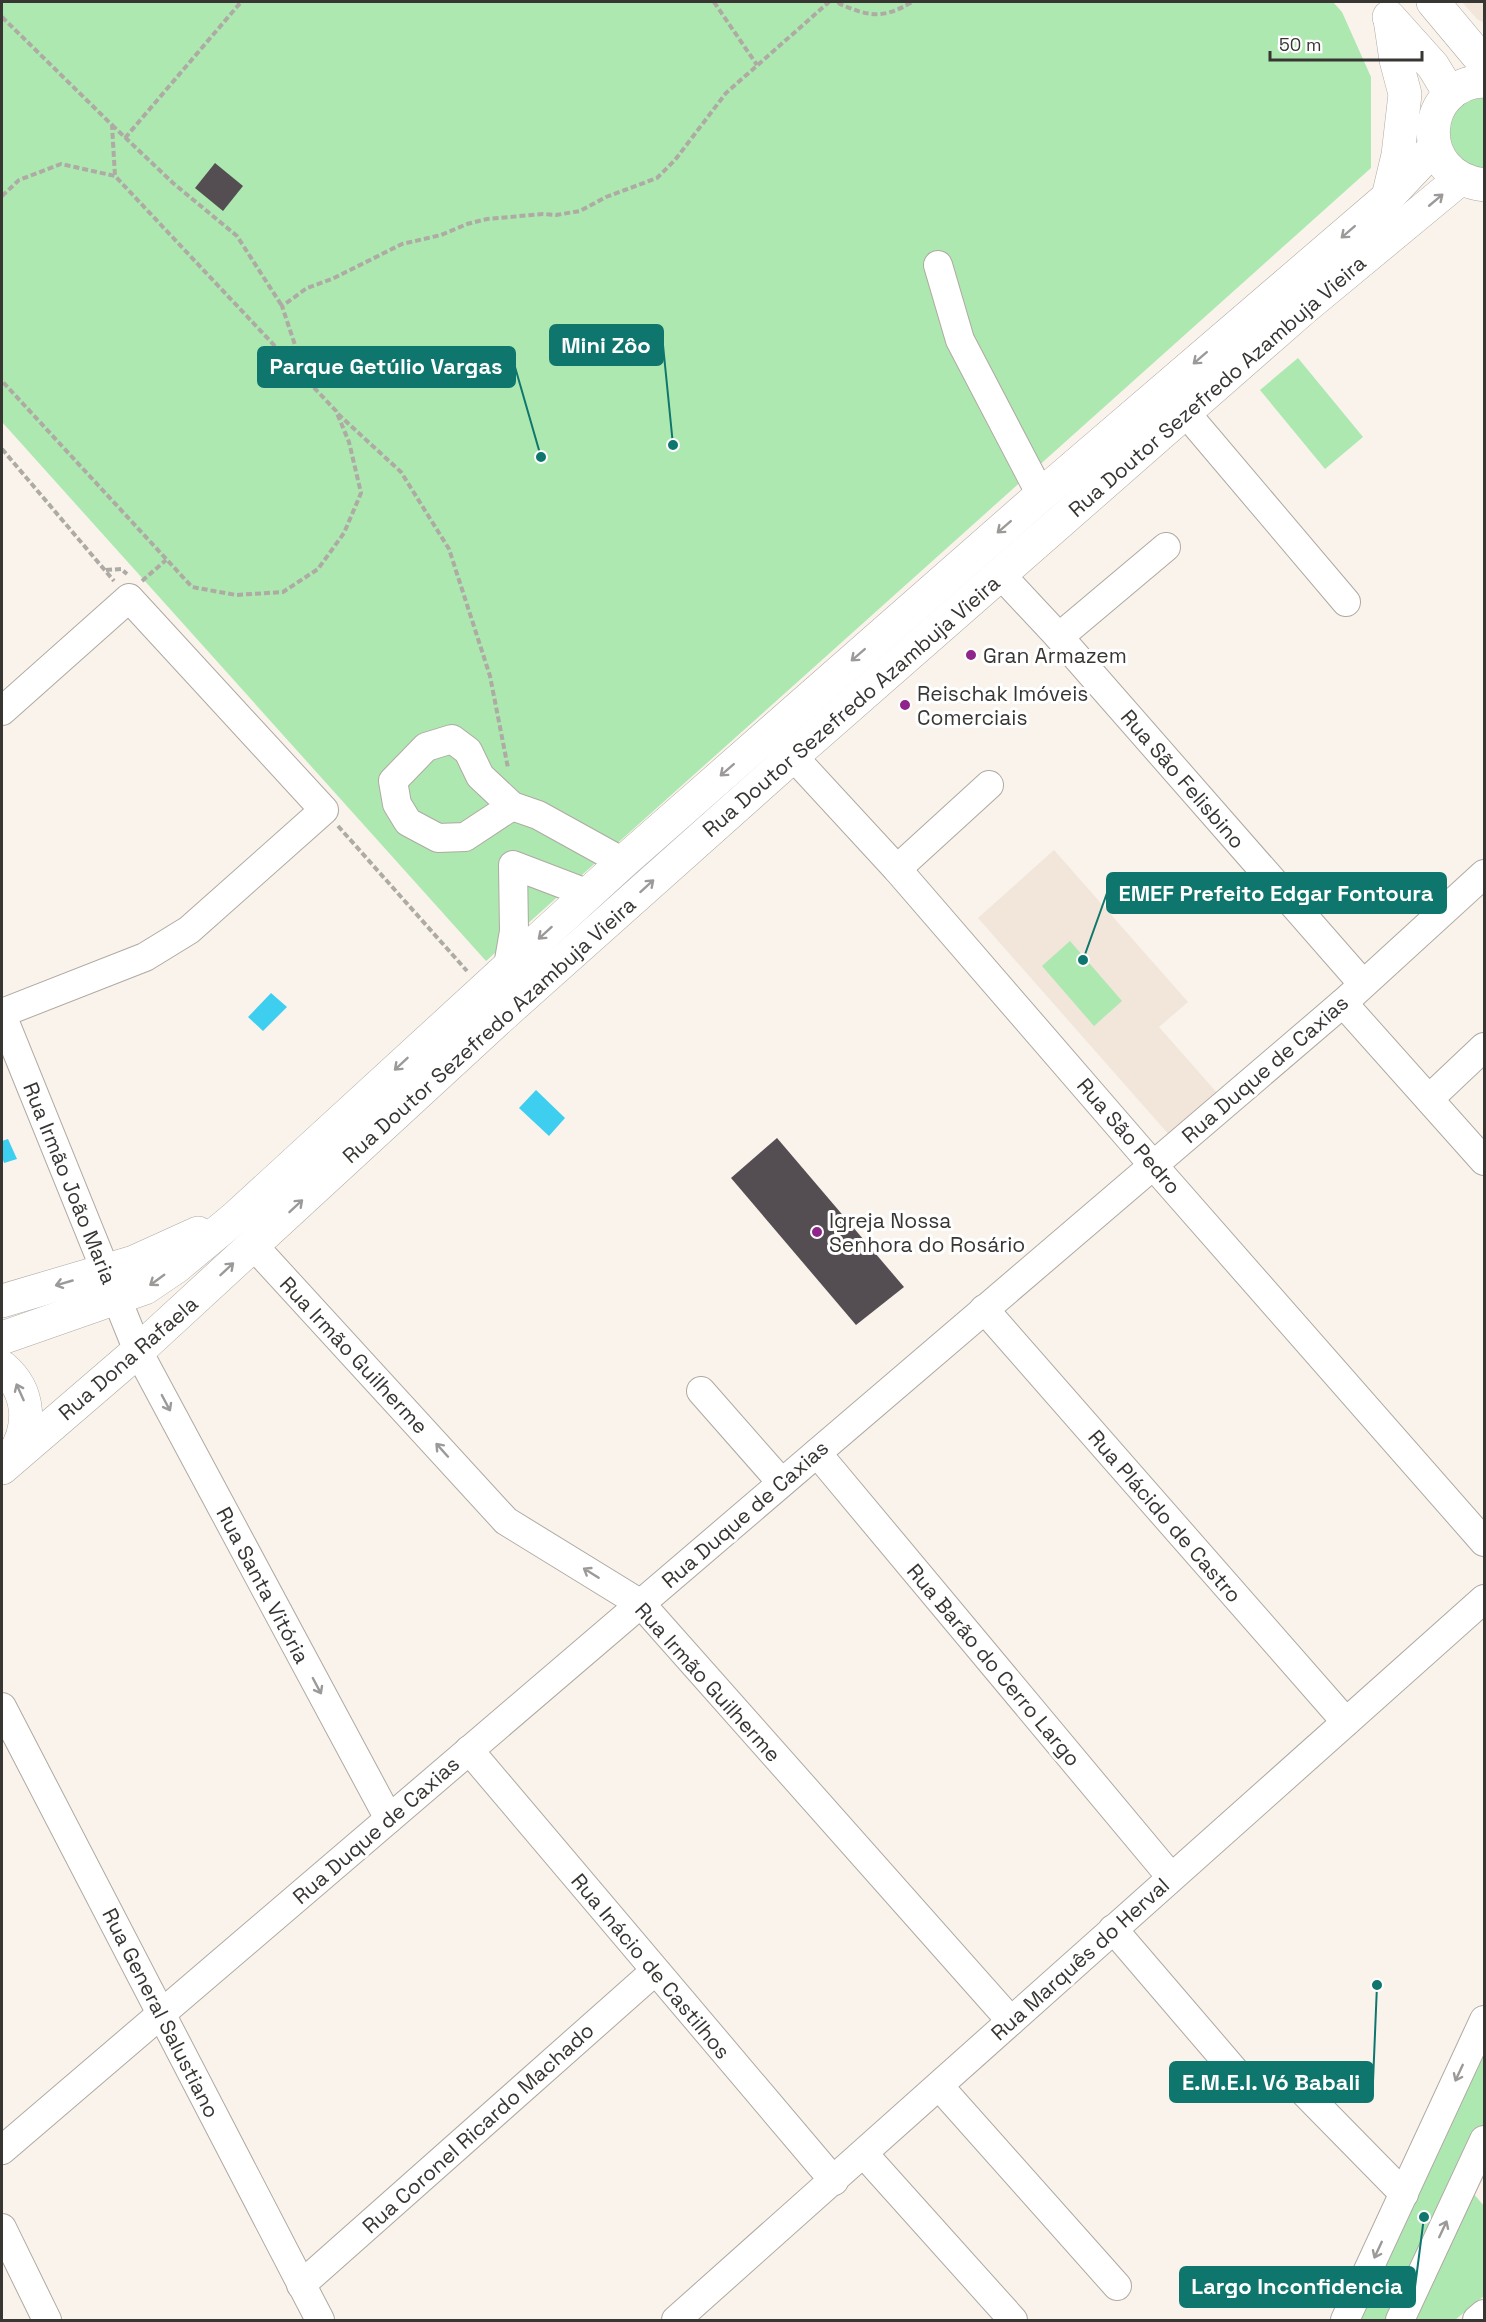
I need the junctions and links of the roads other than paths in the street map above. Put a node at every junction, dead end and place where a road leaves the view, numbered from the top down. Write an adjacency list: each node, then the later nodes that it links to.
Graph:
1 (1433, 2): 3 (main road)
2 (1384, 10): 5 (main road); 8 (main road)
3 (1485, 63)
4 (1485, 81): 5 (main road)
5 (1450, 94): 6 (main road)
6 (1435, 147): 7 (main road); 8 (main road, Rua Doutor Sezefredo Azambuja Vieira)
7 (1472, 182): 10 (main road, Rua Doutor Sezefredo Azambuja Vieira, one-way to 7)
8 (1387, 198): 11 (main road, Rua Doutor Sezefredo Azambuja Vieira, one-way to 11)
9 (938, 265): 11 (street)
10 (1185, 412): 13 (main road, Rua Doutor Sezefredo Azambuja Vieira); 14 (street)
11 (1041, 495): 17 (main road, Rua Doutor Sezefredo Azambuja Vieira, one-way to 17)
12 (1167, 547): 15 (street)
13 (1000, 576): 15 (street, Rua São Felisbino); 18 (main road, Rua Doutor Sezefredo Azambuja Vieira)
14 (1346, 602)
15 (1059, 637): 26 (street, Rua São Felisbino)
16 (2, 711): 27 (street)
17 (771, 732): 18 (street, Rua São Pedro); 21 (main road, Rua Doutor Sezefredo Azambuja Vieira, one-way to 21)
18 (793, 756): 22 (street, Rua São Pedro); 32 (main road, Rua Doutor Sezefredo Azambuja Vieira, one-way to 18)
19 (989, 784): 22 (street)
20 (512, 806): 21 (street)
21 (623, 862): 24 (main road, Rua Doutor Sezefredo Azambuja Vieira)
22 (897, 869): 31 (street, Rua São Pedro)
23 (1485, 874): 26 (street, Rua Duque de Caxias)
24 (589, 894): 25 (main road, Rua Doutor Sezefredo Azambuja Vieira, one-way to 25); 25 (street)
25 (508, 966): 33 (main road, Rua Doutor Sezefredo Azambuja Vieira, one-way to 33)
26 (1353, 994): 29 (street, Rua São Felisbino); 31 (street, Rua Duque de Caxias)
27 (2, 1014): 33 (street, Rua Irmão João Maria)
28 (1485, 1047): 29 (street)
29 (1429, 1099): 30 (street, Rua São Felisbino)
30 (1485, 1161)
31 (1153, 1165): 35 (street, Rua Duque de Caxias); 43 (street, Rua São Pedro)
32 (253, 1245): 37 (main road, Rua Dona Rafaela, one-way to 32); 45 (street, Rua Irmão Guilherme, one-way to 32)
33 (111, 1285): 34 (main road, Rua Doutor Sezefredo Azambuja Vieira, one-way to 34); 36 (main road, Rua Doutor Sezefredo Azambuja Vieira); 37 (street, Rua Irmão João Maria)
34 (2, 1301)
35 (984, 1310): 40 (street, Rua Duque de Caxias); 47 (street, Rua Plácido de Castro)
36 (2, 1338)
37 (138, 1351): 41 (main road, Rua Dona Rafaela); 49 (street, Rua Santa Vitória, one-way to 49)
38 (2, 1367): 41 (main road, one-way to 38)
39 (701, 1391): 42 (street)
40 (817, 1453): 42 (street, Rua Duque de Caxias); 50 (street, Rua Barão do Cerro Largo)
41 (5, 1465)
42 (781, 1482): 45 (street, Rua Duque de Caxias)
43 (1485, 1542)
44 (1485, 1599): 47 (street, Rua Marquês do Herval)
45 (640, 1604): 48 (street, Rua Duque de Caxias); 55 (street, Rua Irmão Guilherme)
46 (2, 1707): 53 (street, Rua General Salustiano)
47 (1346, 1722): 50 (street, Rua Marquês do Herval)
48 (469, 1750): 49 (street, Rua Duque de Caxias); 52 (street, Rua Inácio de Castilhos)
49 (389, 1819): 53 (street, Rua Duque de Caxias)
50 (1171, 1877): 51 (street, Rua Marquês do Herval)
51 (1113, 1929): 55 (street, Rua Marquês do Herval); 61 (street)
52 (655, 1971): 60 (street, Rua Inácio de Castilhos); 63 (street, Rua Coronel Ricardo Machado)
53 (162, 2013): 58 (street, Rua Duque de Caxias); 63 (street, Rua General Salustiano)
54 (1485, 2020): 61 (street, one-way to 61)
55 (1011, 2021): 56 (street, Rua Marquês do Herval)
56 (939, 2086): 59 (street, Rua Marquês do Herval); 64 (street)
57 (1485, 2140): 71 (street, one-way to 57)
58 (2, 2150)
59 (864, 2154): 60 (street, Rua Marquês do Herval); 69 (street)
60 (834, 2181): 68 (street, Rua Marquês do Herval)
61 (1404, 2194): 70 (street, one-way to 70)
62 (2, 2228): 66 (street)
63 (301, 2285): 67 (street, Rua General Salustiano)
64 (1117, 2286)
65 (1485, 2314): 72 (street)
66 (47, 2320)
67 (320, 2320)
68 (676, 2320)
69 (1013, 2320)
70 (1345, 2320)
71 (1400, 2320)
72 (1477, 2320)

